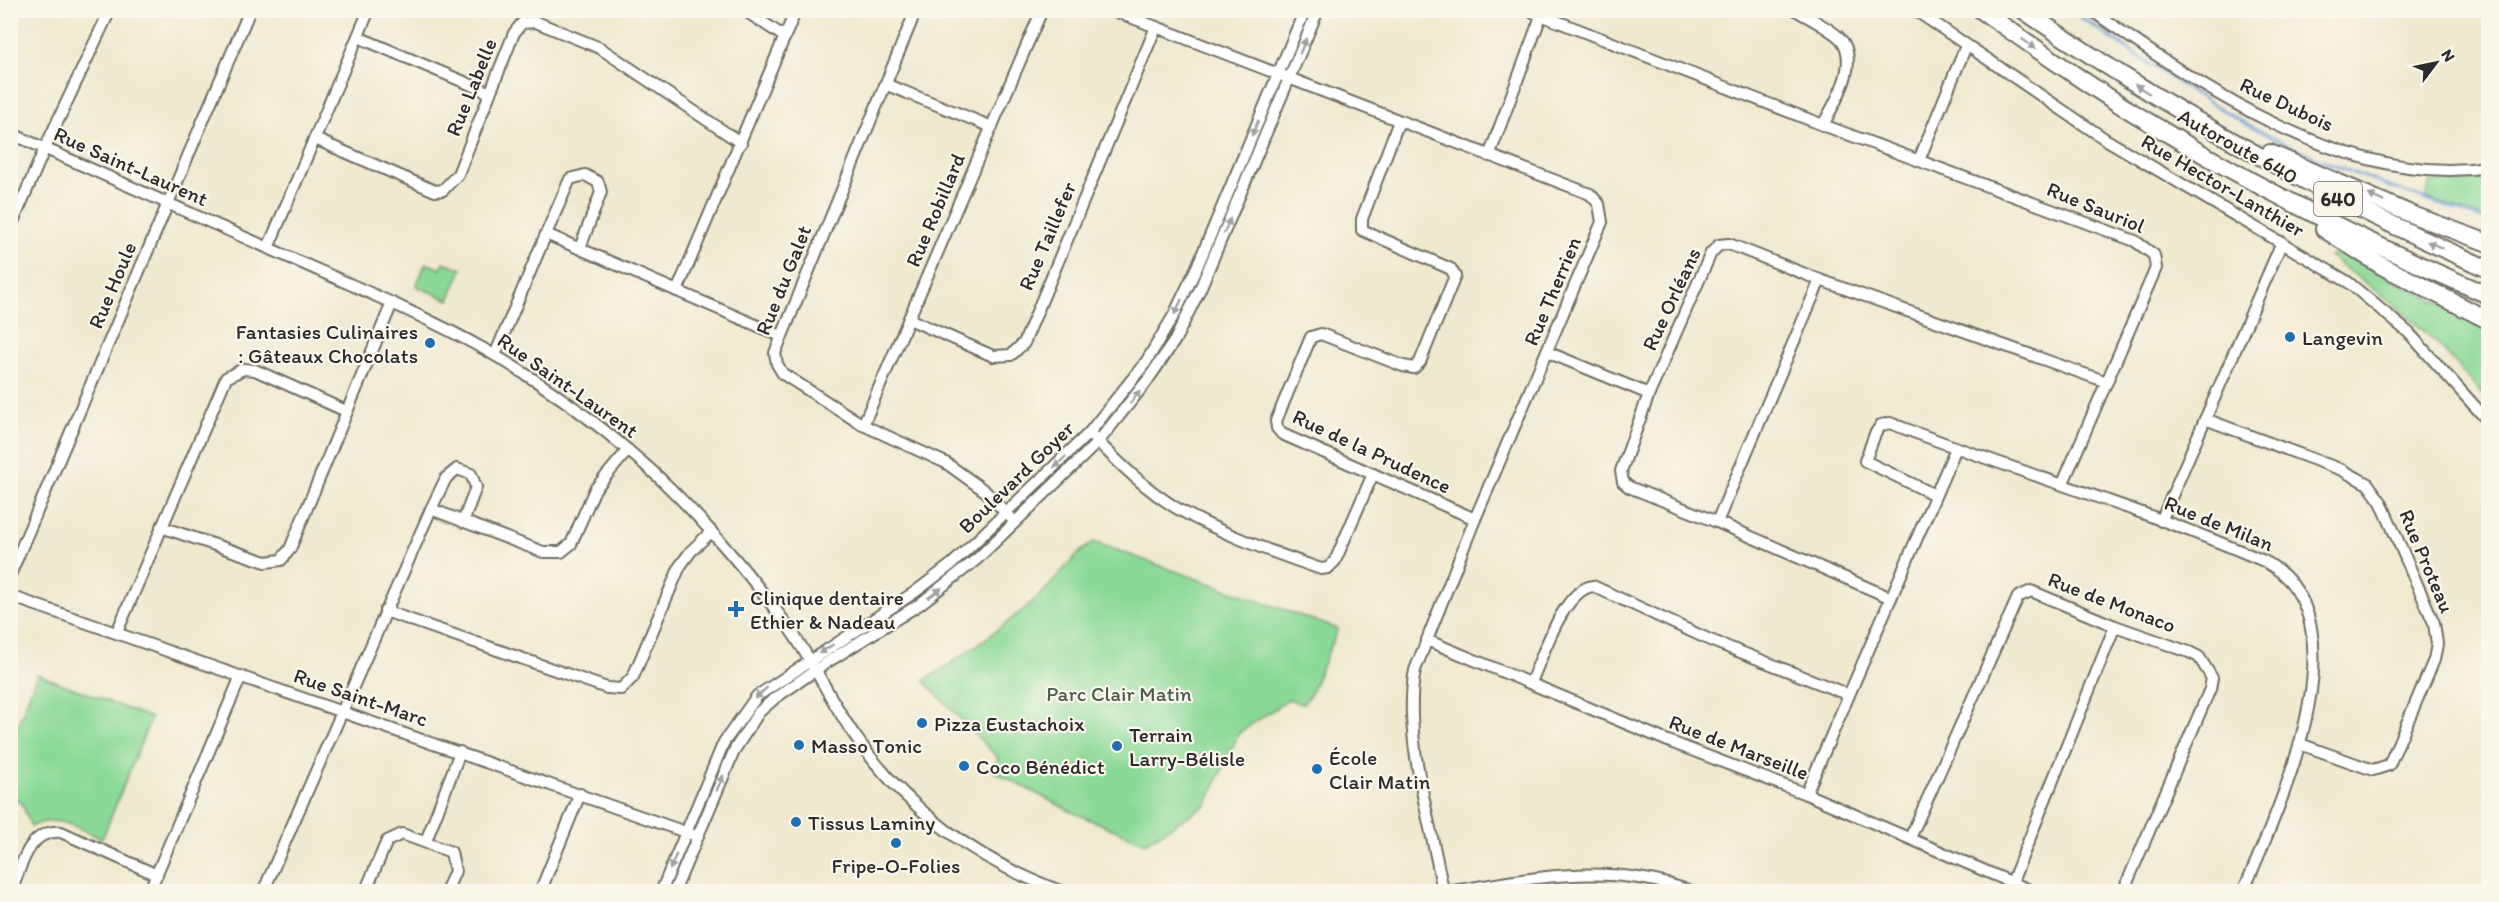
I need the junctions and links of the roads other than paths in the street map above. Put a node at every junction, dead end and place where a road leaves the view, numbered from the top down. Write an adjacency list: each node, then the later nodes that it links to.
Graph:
1 (110, 10): 33 (street)
2 (250, 10): 38 (street, Rue Houle)
3 (369, 10): 19 (street)
4 (744, 10): 20 (street)
5 (796, 10): 20 (street)
6 (916, 10): 24 (street, Rue du Galet)
7 (1042, 10): 29 (street, Rue Robillard)
8 (1112, 10): 18 (street, Rue Therrien)
9 (1305, 10): 22 (street, Boulevard Goyer)
10 (1318, 10): 23 (street, Boulevard Goyer, one-way to 10)
11 (1528, 10): 17 (street, Rue Sauriol)
12 (1796, 10): 28 (street)
13 (1915, 10): 21 (street, Rue Hector-Lanthier)
14 (1981, 10): 36 (highway, Autoroute 640 / 640, one-way to 36)
15 (2023, 10): 26 (highway, Autoroute 640 / 640, one-way to 15)
16 (2091, 10): 37 (street, Rue Dubois)
17 (1541, 16): 28 (street, Rue Sauriol); 34 (street)
18 (1156, 27): 22 (street, Rue Therrien); 50 (street, Rue Taillefer)
19 (358, 37): 25 (street); 31 (street)
20 (785, 37): 32 (street)
21 (1966, 46): 35 (street); 41 (street, Rue Hector-Lanthier)
22 (1278, 74): 23 (street, Rue Therrien); 61 (street, Boulevard Goyer, one-way to 61)
23 (1289, 79): 27 (street, Rue Therrien); 62 (street, Boulevard Goyer, one-way to 23)
24 (885, 84): 29 (street); 52 (street, Rue du Galet)
25 (488, 92): 31 (street, Rue Labelle); 32 (street, Rue Labelle)
26 (2192, 119): 42 (highway, one-way to 26); 45 (highway, Autoroute 640 / 640, one-way to 26)
27 (1399, 121): 34 (street, Rue Therrien); 65 (street, Rue de la Prudence)
28 (1823, 125): 35 (street, Rue Sauriol)
29 (992, 127): 50 (street, Rue Robillard)
30 (10, 133): 33 (street, Rue Saint-Laurent)
31 (315, 139): 43 (street)
32 (741, 143): 47 (street)
33 (45, 148): 38 (street, Rue Saint-Laurent); 39 (street)
34 (1489, 156): 53 (street, Rue Therrien)
35 (1919, 160): 55 (street, Rue Sauriol)
36 (2216, 162): 48 (highway, Autoroute 640 / 640); 51 (highway)
37 (2488, 167)
38 (167, 203): 43 (street, Rue Saint-Laurent); 77 (street, Rue Houle)
39 (10, 229)
40 (546, 234): 44 (street); 44 (street); 54 (street)
41 (2282, 242): 58 (street); 59 (street, Rue Hector-Lanthier)
42 (2488, 243)
43 (268, 248): 49 (street, Rue Saint-Laurent)
44 (580, 248): 47 (street)
45 (2488, 269)
46 (1820, 280): 55 (street, Rue Orléans); 56 (street, Rue Orléans); 73 (street)
47 (677, 291): 52 (street)
48 (2488, 295)
49 (392, 303): 54 (street, Rue Saint-Laurent); 57 (street)
50 (909, 319): 60 (street, Rue Robillard)
51 (2488, 320)
52 (781, 336): 60 (street, Rue du Galet)
53 (1547, 352): 56 (street); 70 (street, Rue Therrien)
54 (495, 356): 64 (street, Rue Saint-Laurent)
55 (2107, 382): 66 (street, Rue Sauriol)
56 (1649, 394): 73 (street, Rue Orléans)
57 (346, 411): 75 (street); 75 (street)
58 (2205, 419): 71 (street); 90 (street, Rue Proteau)
59 (2488, 421)
60 (863, 425): 69 (street, Rue du Galet)
61 (1089, 433): 62 (street); 69 (street, Boulevard Goyer, one-way to 69)
62 (1098, 442): 65 (street); 74 (street, Boulevard Goyer)
63 (1956, 448): 66 (street, Rue de Milan); 67 (street); 67 (street, Rue de Milan)
64 (628, 450): 72 (street); 76 (street, Rue Saint-Laurent)
65 (1373, 474): 70 (street, Rue de la Prudence)
66 (2063, 483): 71 (street, Rue de Milan)
67 (1935, 495): 79 (street)
68 (431, 509): 72 (street); 72 (street); 80 (street)
69 (1007, 514): 74 (street, Rue du Galet); 84 (street, Boulevard Goyer, one-way to 84)
70 (1475, 519): 83 (street, Rue Therrien)
71 (2161, 521): 90 (street, Rue de Milan)
72 (463, 522)
73 (1717, 522): 79 (street, Rue Orléans)
74 (1015, 523): 85 (street, Boulevard Goyer, one-way to 74)
75 (161, 526): 82 (street)
76 (710, 532): 80 (street); 84 (street, Rue Saint-Laurent)
77 (10, 575)
78 (10, 596): 82 (street, Rue Saint-Marc)
79 (1891, 598): 88 (street)
80 (386, 611): 89 (street)
81 (2115, 626): 96 (street, Rue de Monaco); 99 (street); 113 (street, Rue de Monaco)
82 (117, 632): 86 (street, Rue Saint-Marc)
83 (1429, 640): 87 (street, Rue de Marseille); 109 (street, Rue Therrien)
84 (809, 660): 85 (street, Rue Saint-Laurent); 94 (street, Boulevard Goyer, one-way to 94)
85 (815, 671): 95 (street, Boulevard Goyer, one-way to 85); 108 (street, Rue Saint-Laurent)
86 (242, 676): 89 (street, Rue Saint-Marc); 98 (street)
87 (1531, 682): 88 (street); 93 (street, Rue de Marseille)
88 (1849, 695): 93 (street)
89 (341, 710): 91 (street, Rue Saint-Marc); 102 (street)
90 (2300, 744): 114 (street, Rue de Milan)
91 (460, 752): 92 (street, Rue Saint-Marc); 97 (street)
92 (580, 794): 94 (street, Rue Saint-Marc); 105 (street)
93 (1806, 794): 96 (street, Rue de Marseille)
94 (686, 832): 95 (street, Rue Saint-Marc); 106 (street, Boulevard Goyer, one-way to 106)
95 (697, 837): 107 (street, Boulevard Goyer)
96 (1910, 838): 99 (street, Rue de Marseille)
97 (426, 841): 103 (street); 104 (street)
98 (157, 875): 100 (street); 101 (street)
99 (2012, 882): 112 (street, Rue de Marseille)
100 (11, 891)
101 (149, 891)
102 (263, 891)
103 (365, 891)
104 (446, 891)
105 (540, 891)
106 (661, 891)
107 (674, 891)
108 (1063, 891)
109 (1443, 891)
110 (1448, 891): 111 (street)
111 (1692, 891)
112 (2034, 891)
113 (2123, 891)
114 (2243, 891)

